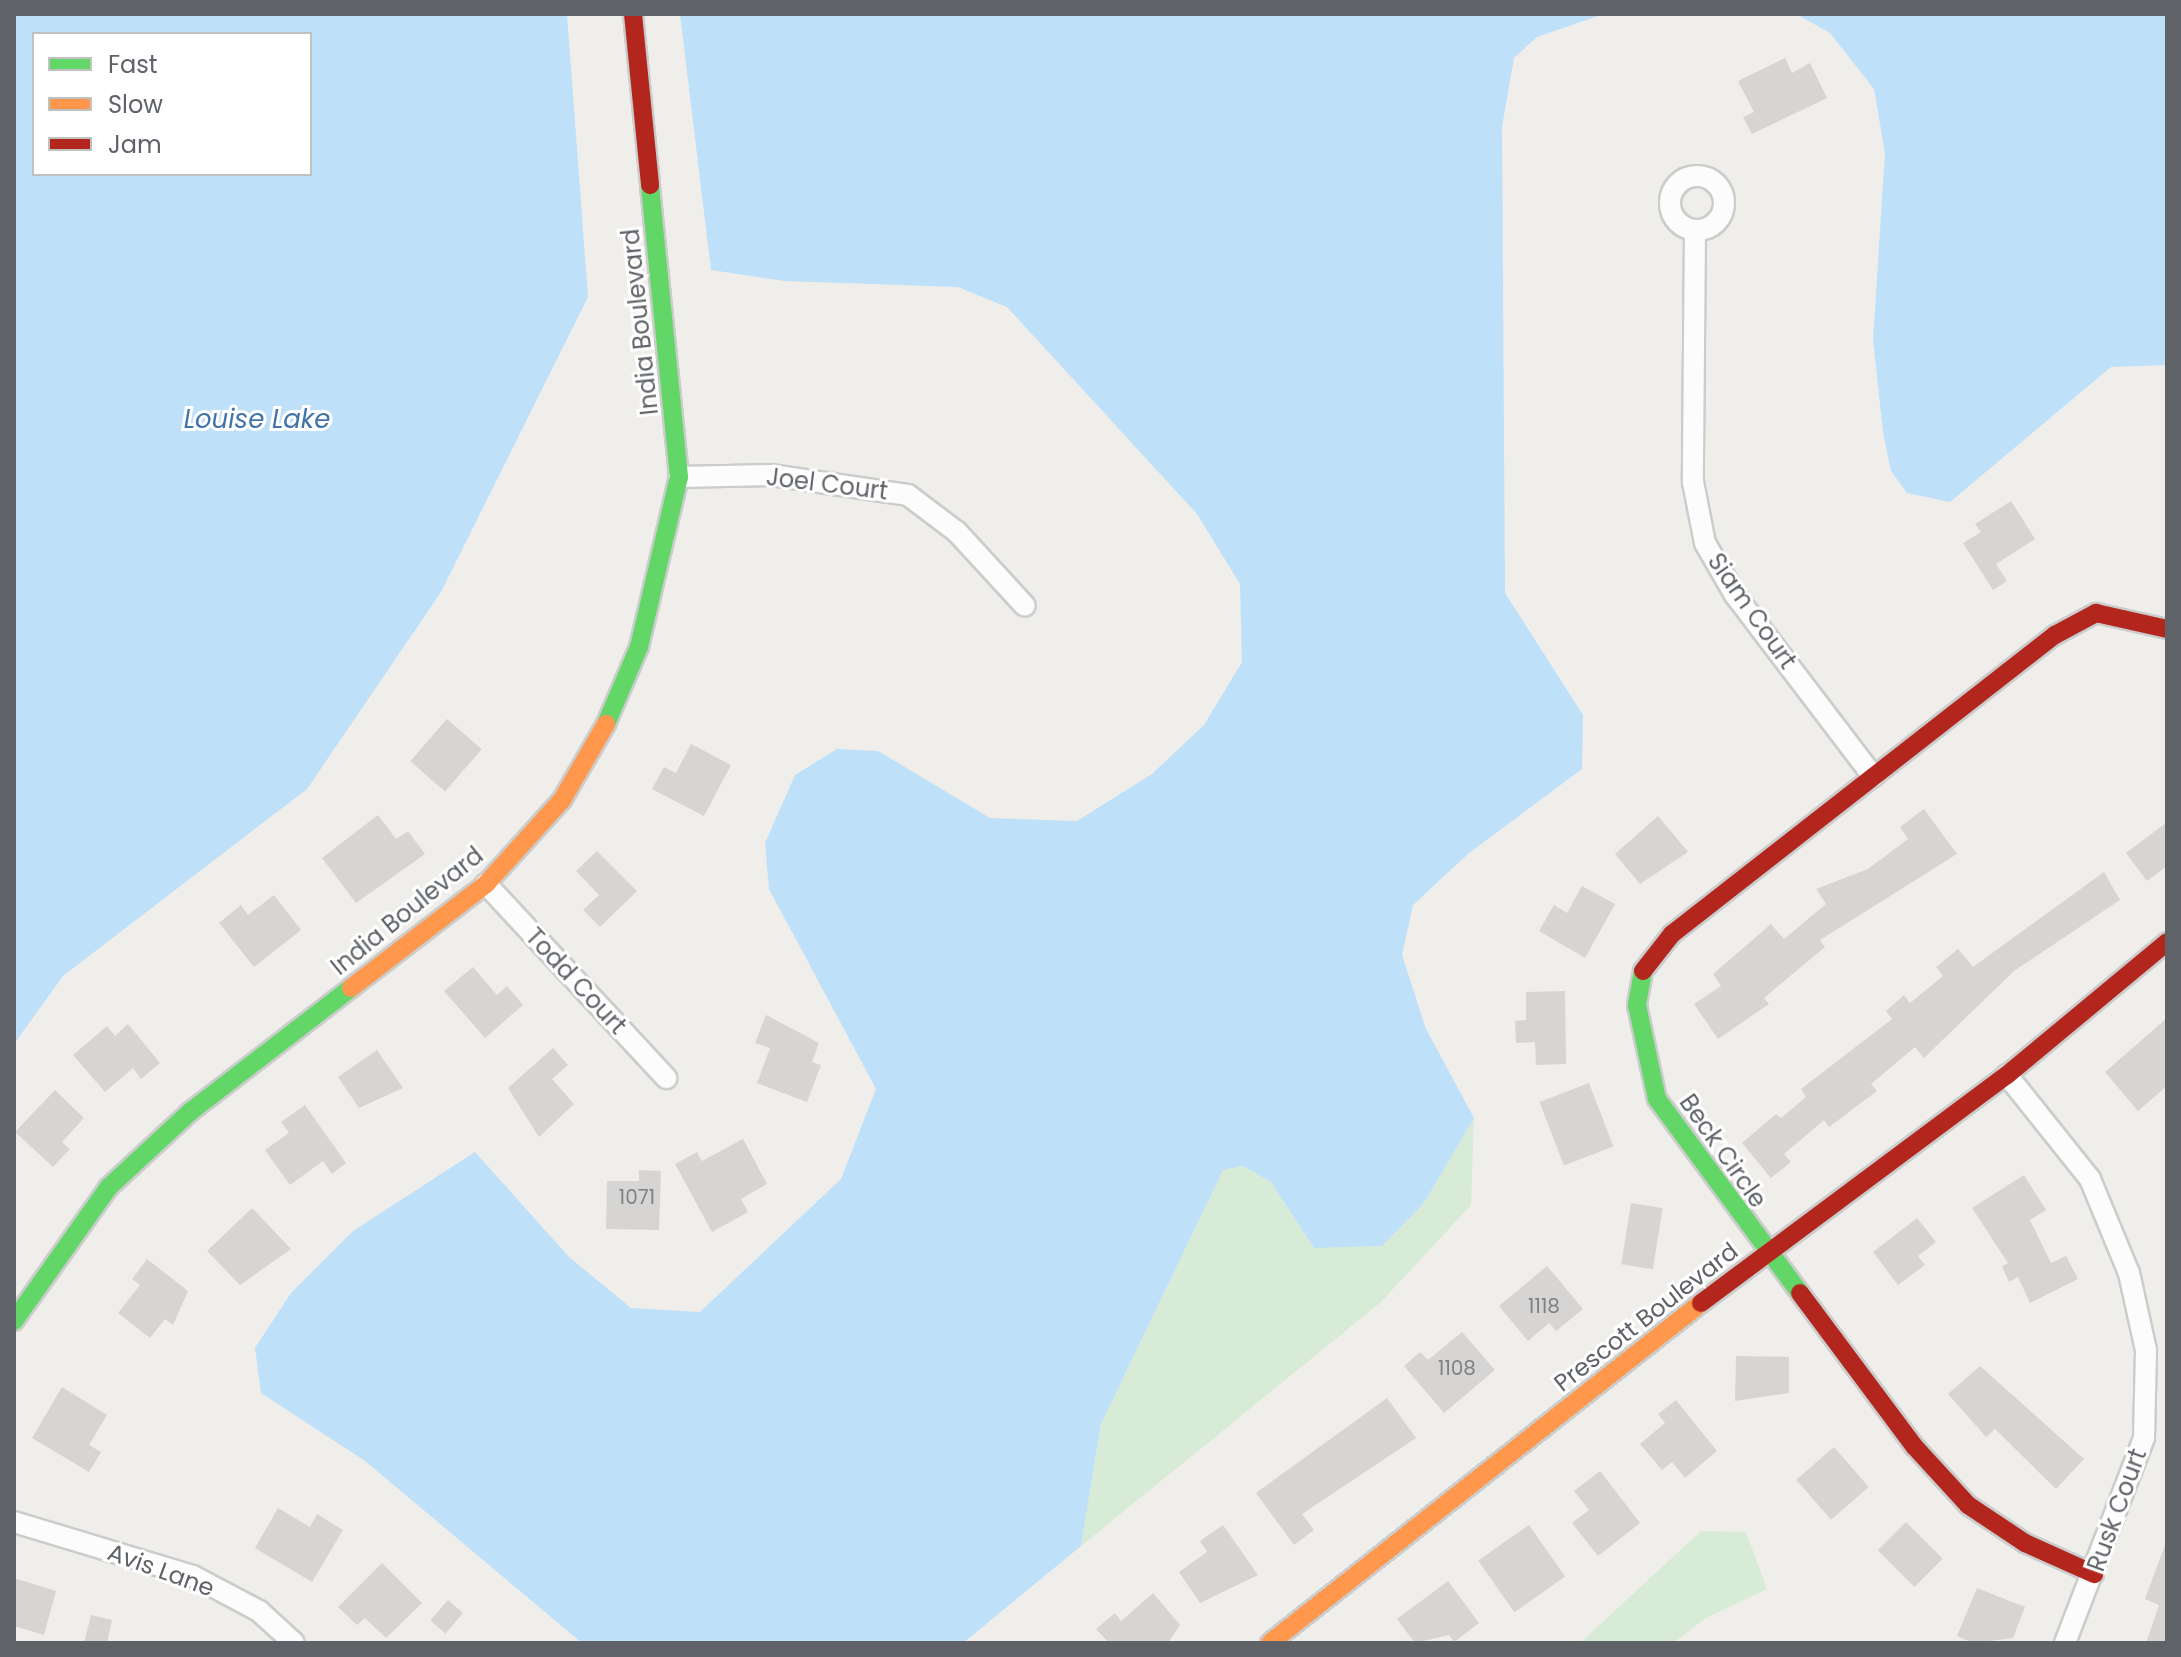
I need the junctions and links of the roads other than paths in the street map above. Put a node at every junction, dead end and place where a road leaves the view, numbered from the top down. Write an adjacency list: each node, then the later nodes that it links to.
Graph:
1 (633, 14): 3 (street, India Boulevard)
2 (1695, 230): 6 (street, Siam Court)
3 (679, 477): 4 (street, Joel Court); 7 (street, India Boulevard)
4 (1025, 606)
5 (2167, 629): 6 (street, Beck Circle)
6 (1873, 776): 11 (street, Beck Circle)
7 (486, 884): 10 (street, Todd Court); 12 (street, India Boulevard)
8 (2167, 942): 9 (street, Prescott Boulevard)
9 (2007, 1075): 11 (street, Prescott Boulevard); 14 (street, Rusk Court)
10 (666, 1078)
11 (1765, 1253): 14 (street, Beck Circle); 16 (street, Prescott Boulevard)
12 (14, 1321)
13 (14, 1522): 15 (street, Avis Lane)
14 (2094, 1574): 17 (street, Rusk Court)
15 (294, 1643)
16 (1270, 1643)
17 (2065, 1643)

